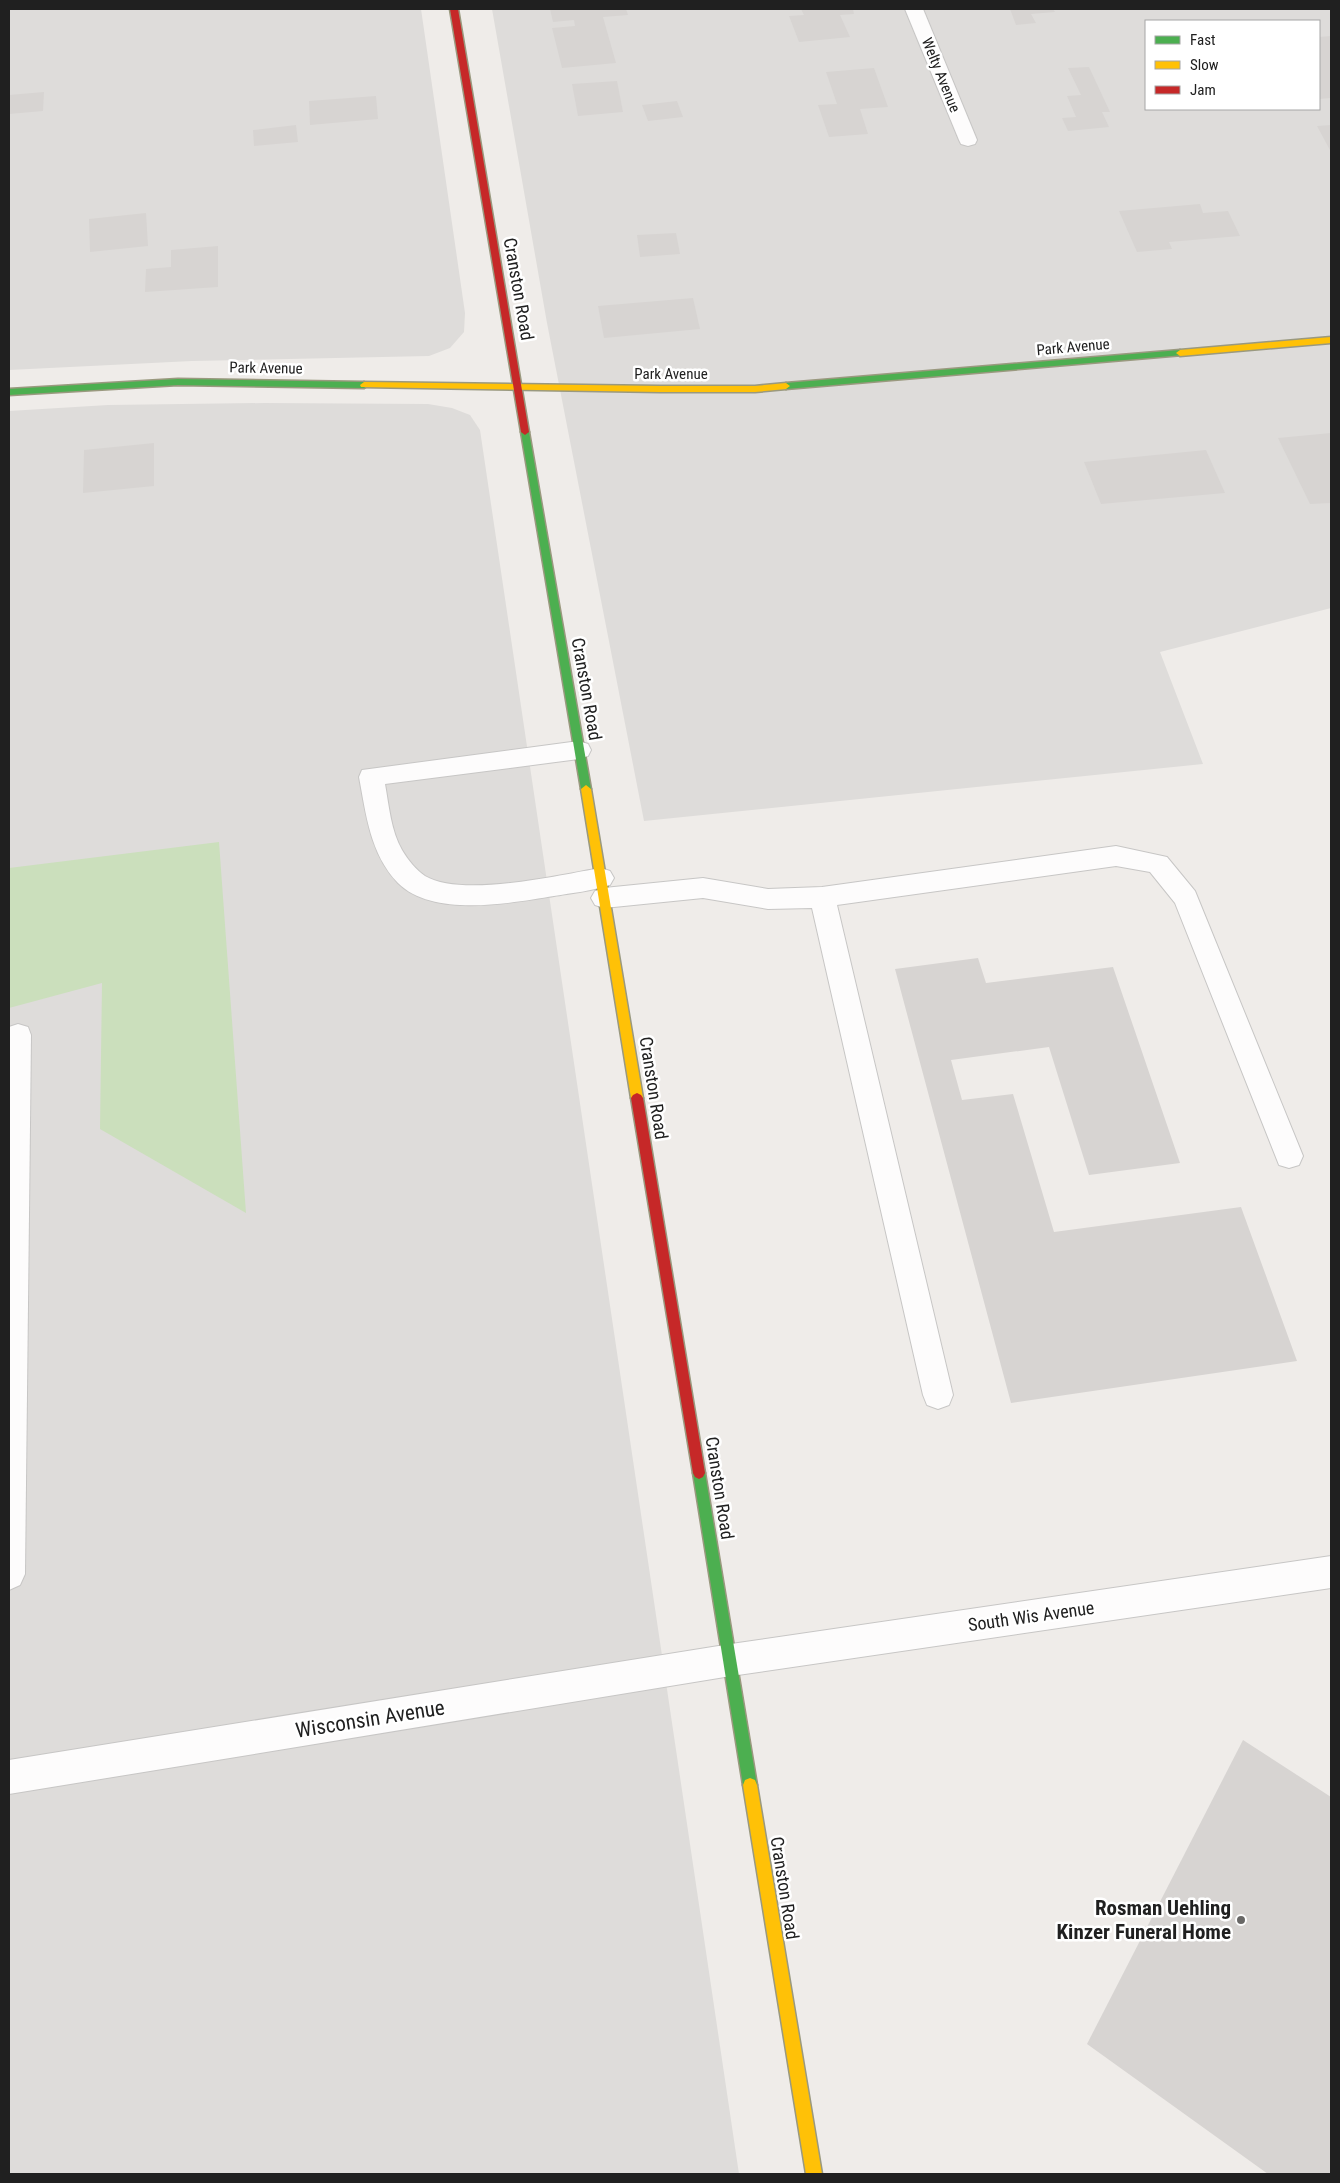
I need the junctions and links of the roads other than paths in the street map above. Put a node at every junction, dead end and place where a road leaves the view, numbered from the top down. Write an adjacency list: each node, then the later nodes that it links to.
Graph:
1 (454, 9): 5 (street, Cranston Road)
2 (914, 9): 3 (street, Welty Avenue)
3 (968, 140)
4 (1331, 340): 5 (street, Park Avenue)
5 (518, 387): 6 (street, Park Avenue); 7 (street, Cranston Road)
6 (9, 392)
7 (579, 750): 8 (street, Cranston Road); 8 (street)
8 (603, 888): 9 (street); 15 (street, Cranston Road)
9 (822, 898): 11 (street); 12 (street)
10 (18, 1035): 14 (street)
11 (1289, 1156)
12 (938, 1394)
13 (1331, 1572): 15 (street, South Wis Avenue)
14 (9, 1574)
15 (731, 1660): 16 (street, Wisconsin Avenue); 17 (street, Cranston Road)
16 (9, 1777)
17 (814, 2174)

